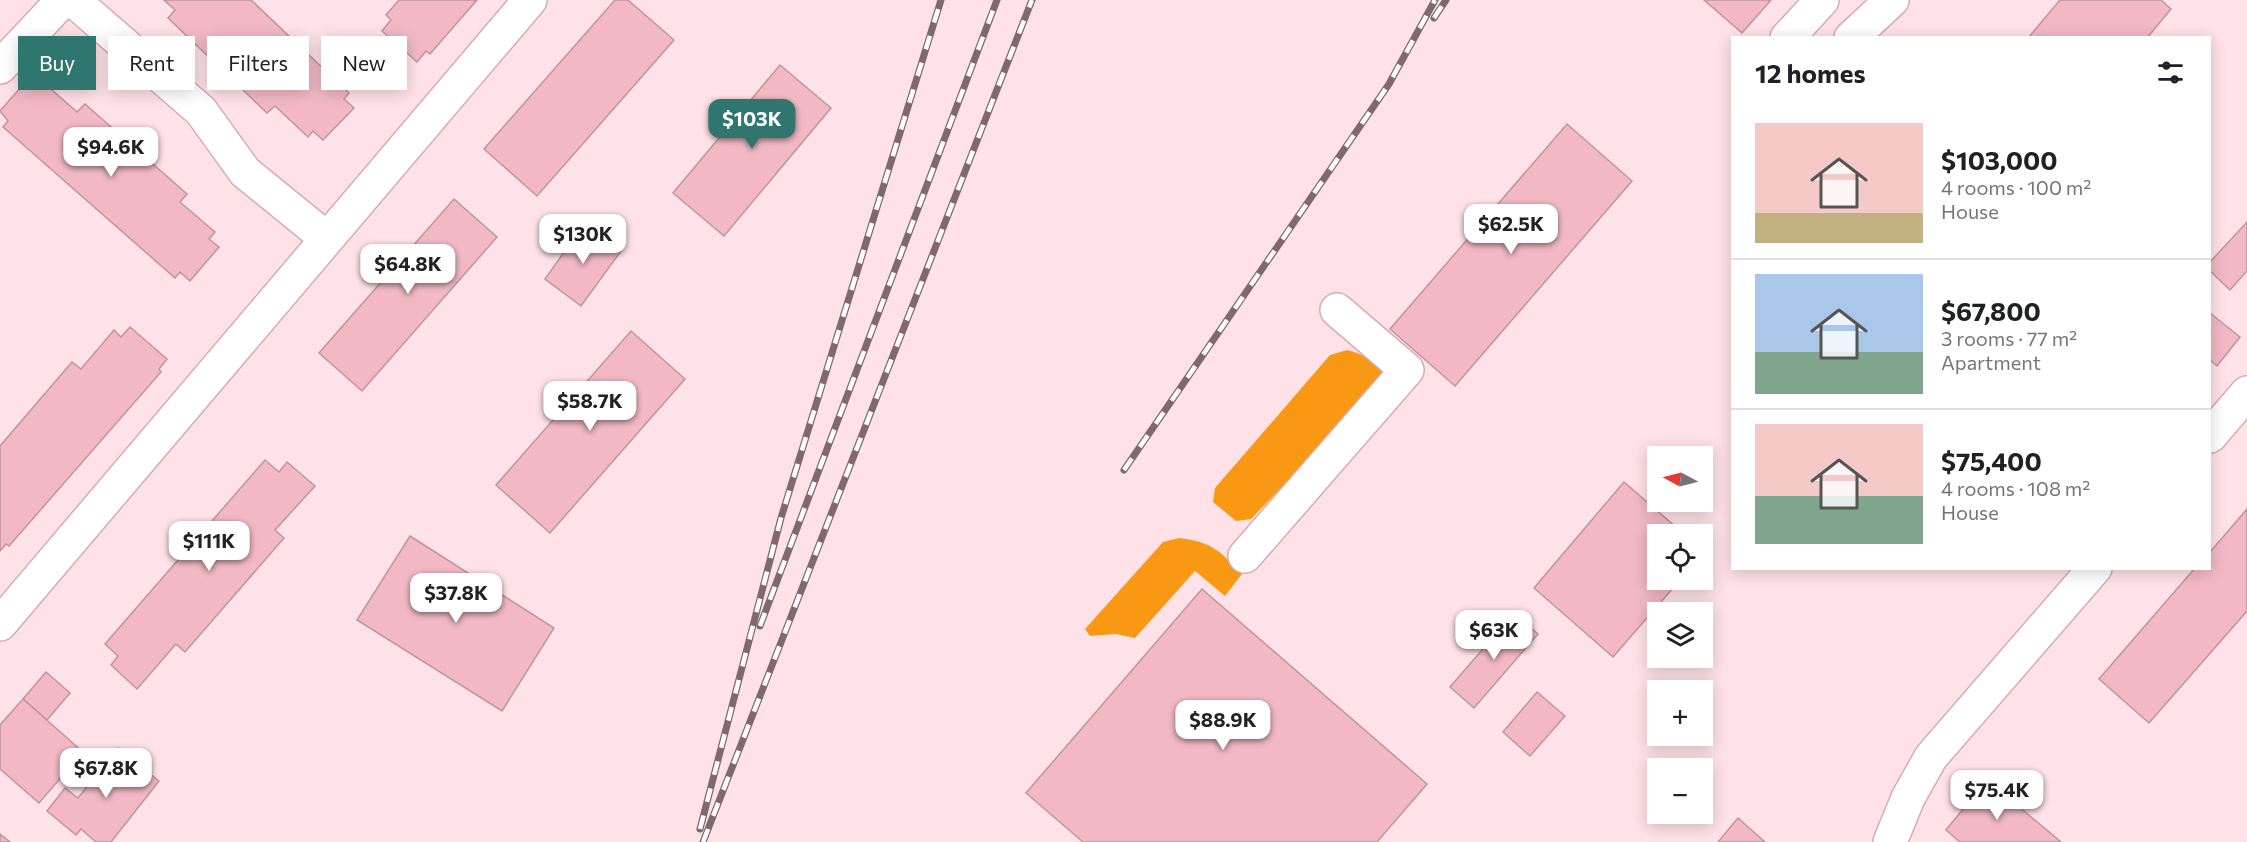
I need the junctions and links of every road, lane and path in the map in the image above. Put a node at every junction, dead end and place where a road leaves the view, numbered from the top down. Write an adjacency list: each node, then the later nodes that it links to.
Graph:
1 (63, 0): 8 (lane)
2 (73, 0): 9 (lane)
3 (530, 0): 9 (lane)
4 (1822, 0): 6 (lane)
5 (1892, 0): 7 (lane)
6 (1789, 36)
7 (1853, 36)
8 (0, 67)
9 (326, 238): 15 (lane)
10 (1337, 310): 13 (lane)
11 (2247, 393): 12 (lane)
12 (2211, 435)
13 (1245, 556)
14 (2093, 570): 16 (lane)
15 (0, 624)
16 (1890, 842)

